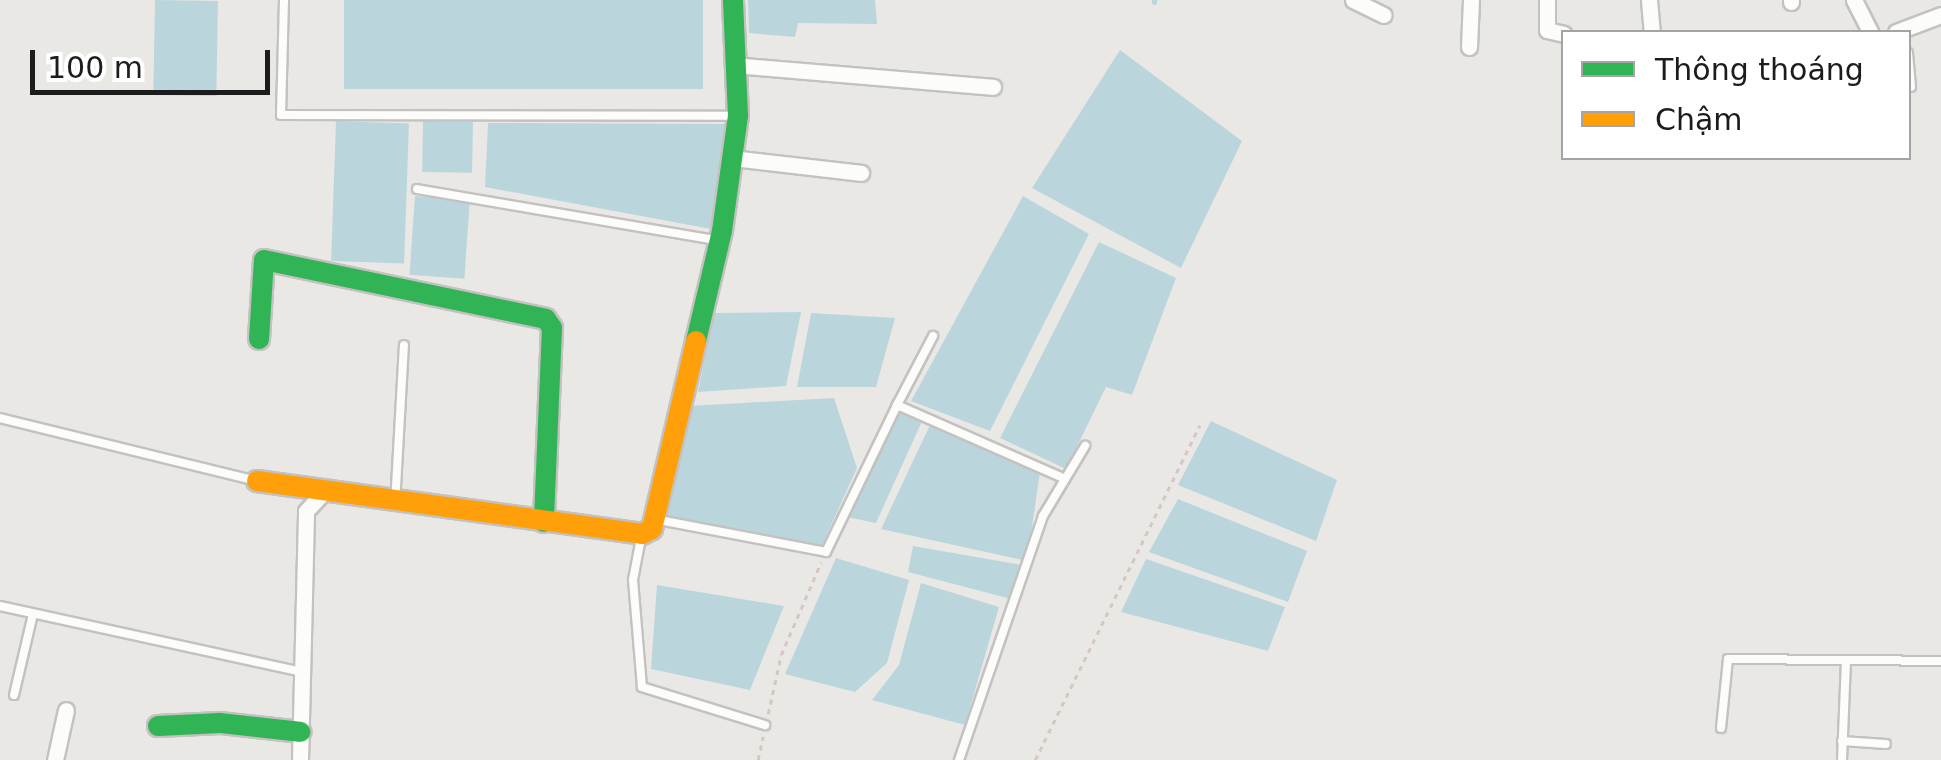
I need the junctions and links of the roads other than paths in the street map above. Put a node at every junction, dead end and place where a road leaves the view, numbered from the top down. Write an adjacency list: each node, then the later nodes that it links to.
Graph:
1 (284, 0): 17 (lane)
2 (733, 0): 15 (street)
3 (1353, 0): 8 (street)
4 (1471, 0): 14 (street)
5 (1547, 0): 13 (street)
6 (1649, 0): 10 (street)
7 (1854, 0): 11 (street)
8 (1384, 15)
9 (1941, 15): 12 (street)
10 (1652, 30)
11 (1869, 30)
12 (1905, 30)
13 (1561, 33)
14 (1469, 47)
15 (733, 65): 16 (street); 17 (street)
16 (993, 87)
17 (738, 116): 18 (street)
18 (732, 158): 19 (street); 21 (street)
19 (861, 173)
20 (417, 189): 21 (lane)
21 (720, 240): 33 (street)
22 (933, 336): 25 (lane)
23 (260, 339): 32 (street)
24 (404, 345): 31 (lane)
25 (897, 405): 28 (lane); 33 (lane)
26 (0, 418): 29 (lane)
27 (1085, 446): 28 (lane)
28 (1061, 478): 49 (lane)
29 (258, 481): 30 (street)
30 (320, 496): 31 (street); 38 (street)
31 (395, 505): 32 (street)
32 (544, 522): 33 (street)
33 (648, 527): 41 (lane)
34 (0, 606): 35 (lane)
35 (33, 614): 38 (lane); 39 (lane)
36 (1846, 660): 37 (lane); 43 (lane); 45 (lane)
37 (1941, 660)
38 (302, 672): 44 (street)
39 (14, 695)
40 (66, 710): 47 (street)
41 (766, 725)
42 (158, 726): 44 (street)
43 (1722, 728)
44 (301, 732): 48 (street)
45 (1842, 741): 46 (lane); 50 (lane)
46 (1886, 744)
47 (54, 760)
48 (300, 760)
49 (959, 760)
50 (1842, 760)

